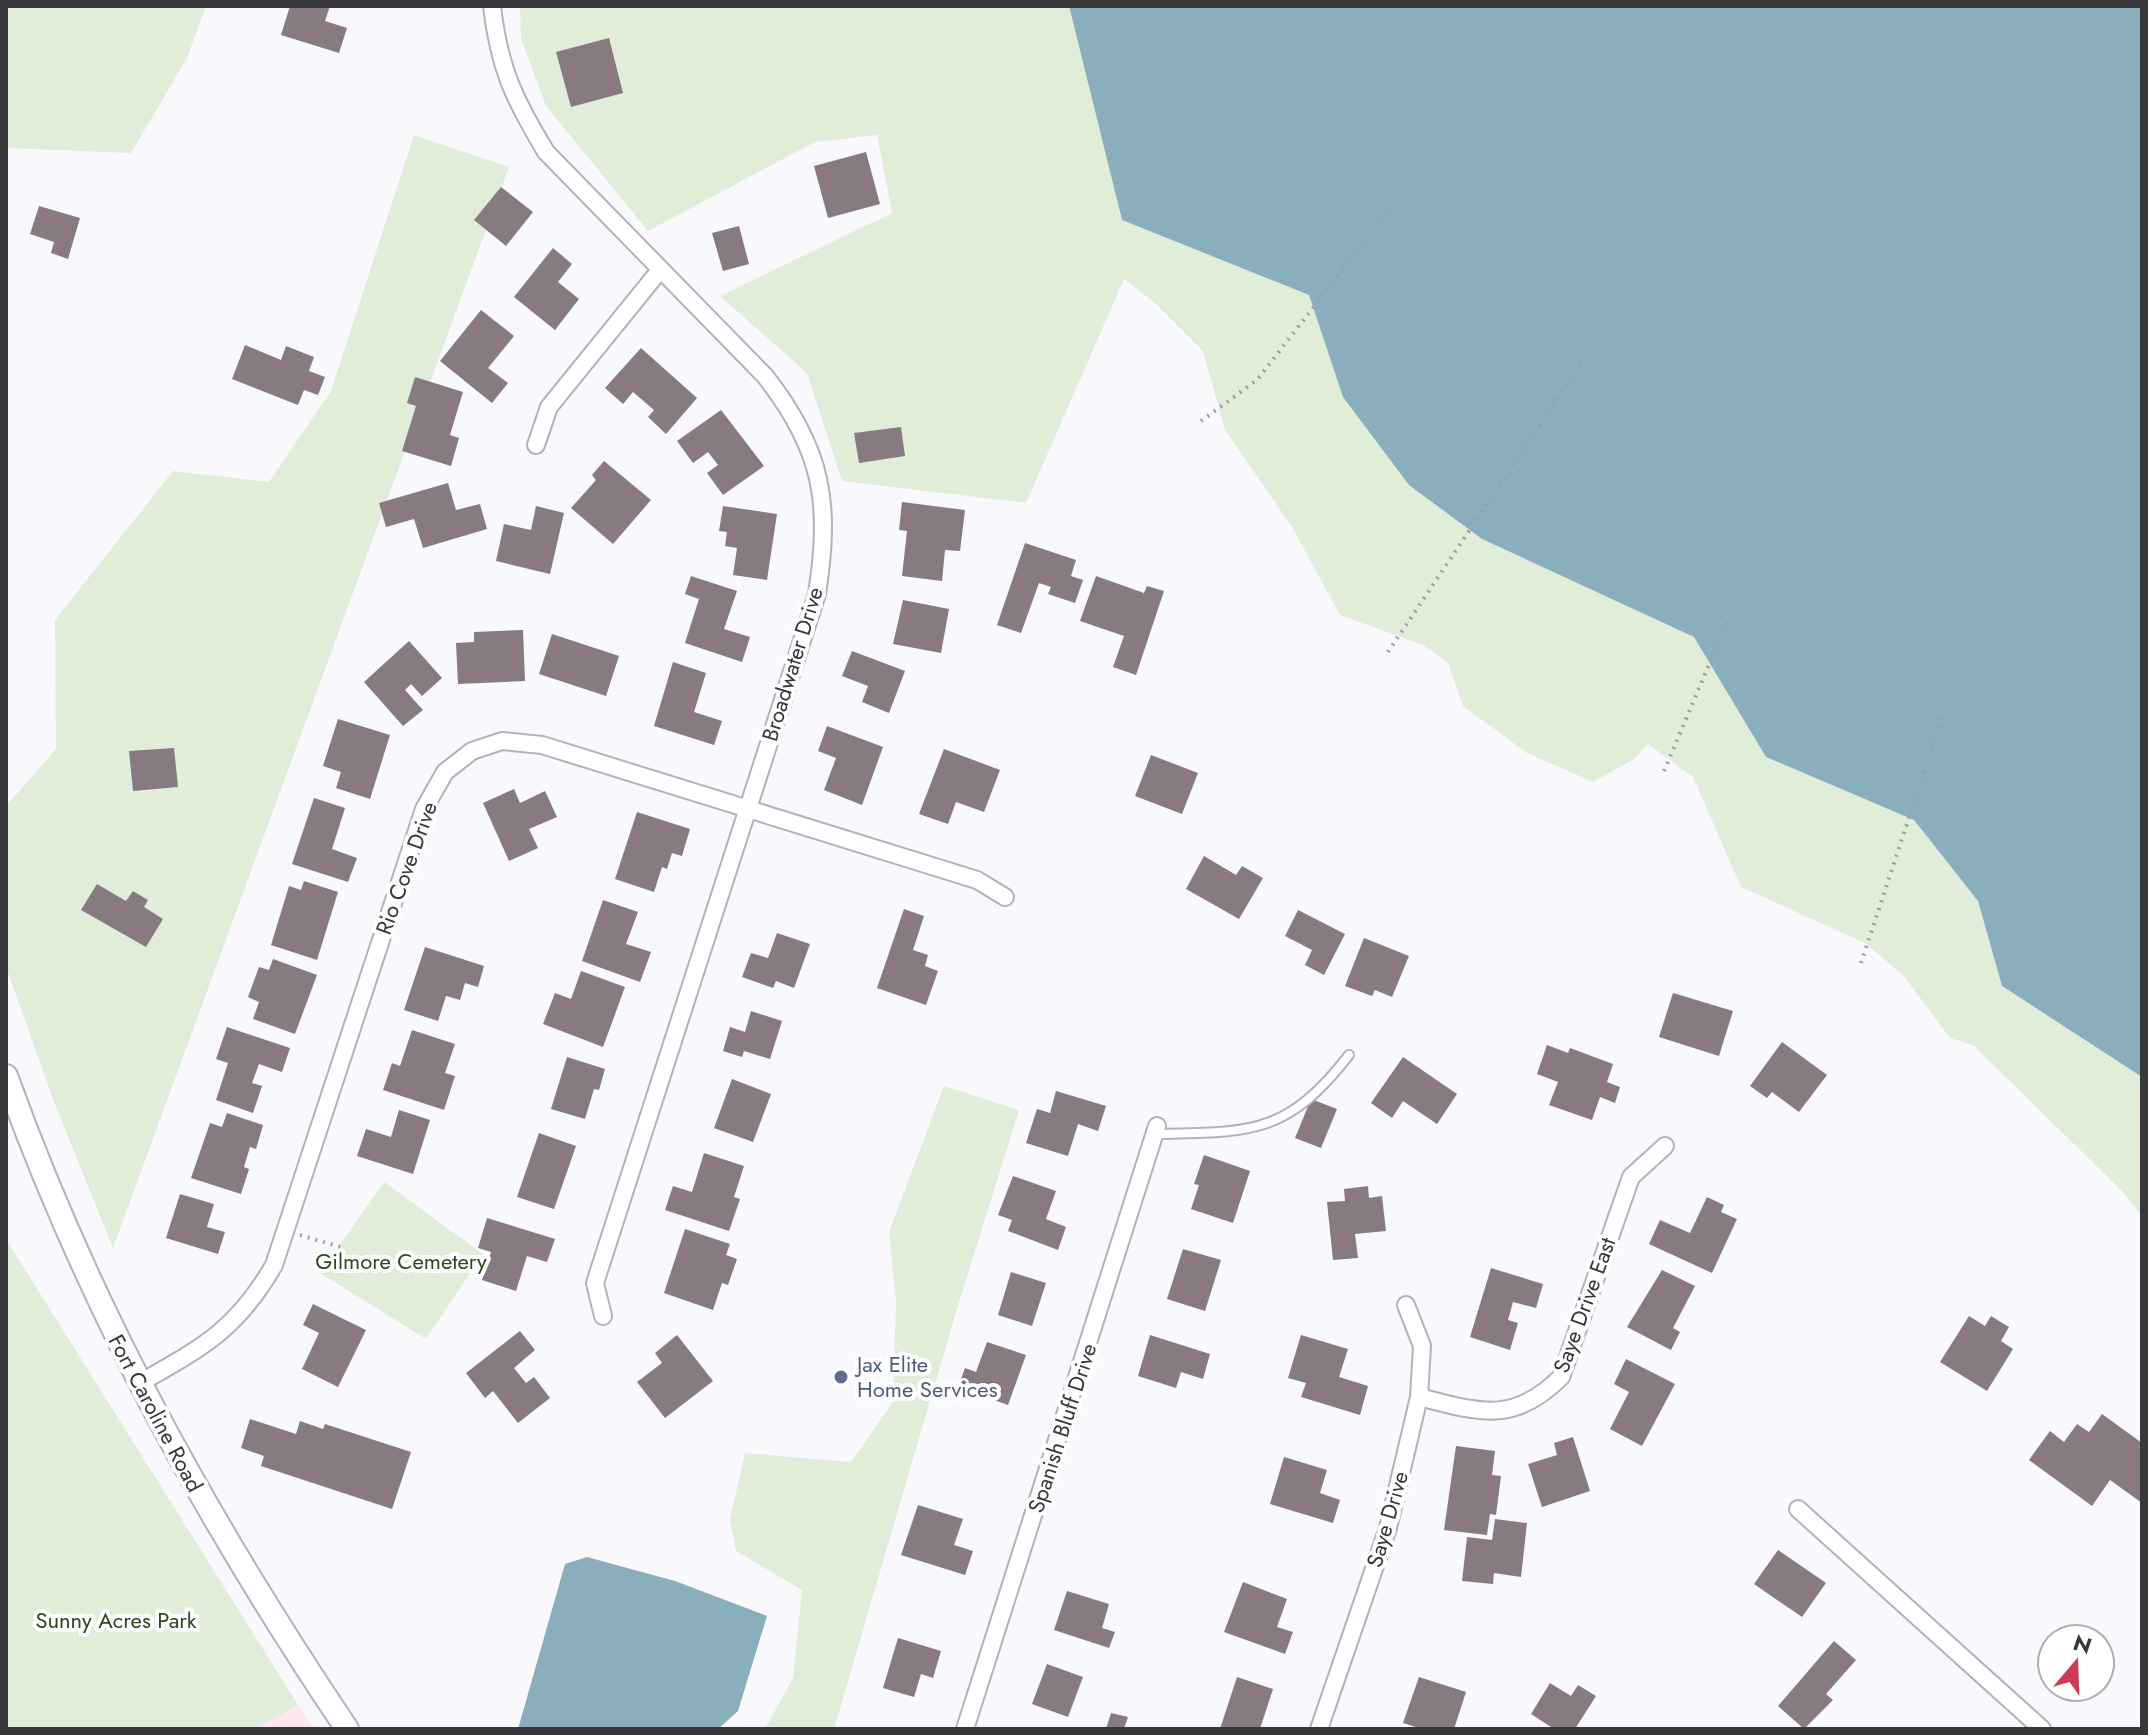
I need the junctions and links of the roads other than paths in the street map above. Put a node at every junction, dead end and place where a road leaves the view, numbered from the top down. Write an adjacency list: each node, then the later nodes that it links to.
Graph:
1 (492, 6): 2 (street, Broadwater Drive)
2 (660, 270): 3 (street); 4 (street, Broadwater Drive)
3 (536, 445)
4 (746, 806): 5 (street, Rio Cove Drive); 11 (street, Broadwater Drive); 12 (street, Rio Cove Drive)
5 (1005, 897)
6 (1349, 1055): 8 (lane)
7 (6, 1076): 12 (street, Fort Caroline Road)
8 (1155, 1130): 17 (street, Spanish Bluff Drive)
9 (1665, 1146): 13 (street, Saye Drive East)
10 (1406, 1305): 13 (street, Saye Drive)
11 (603, 1316)
12 (138, 1384): 16 (street, Fort Caroline Road)
13 (1419, 1397): 18 (street, Saye Drive)
14 (1798, 1509): 15 (street)
15 (2021, 1723): 19 (street)
16 (347, 1729)
17 (965, 1729)
18 (1319, 1729)
19 (2042, 1729)

